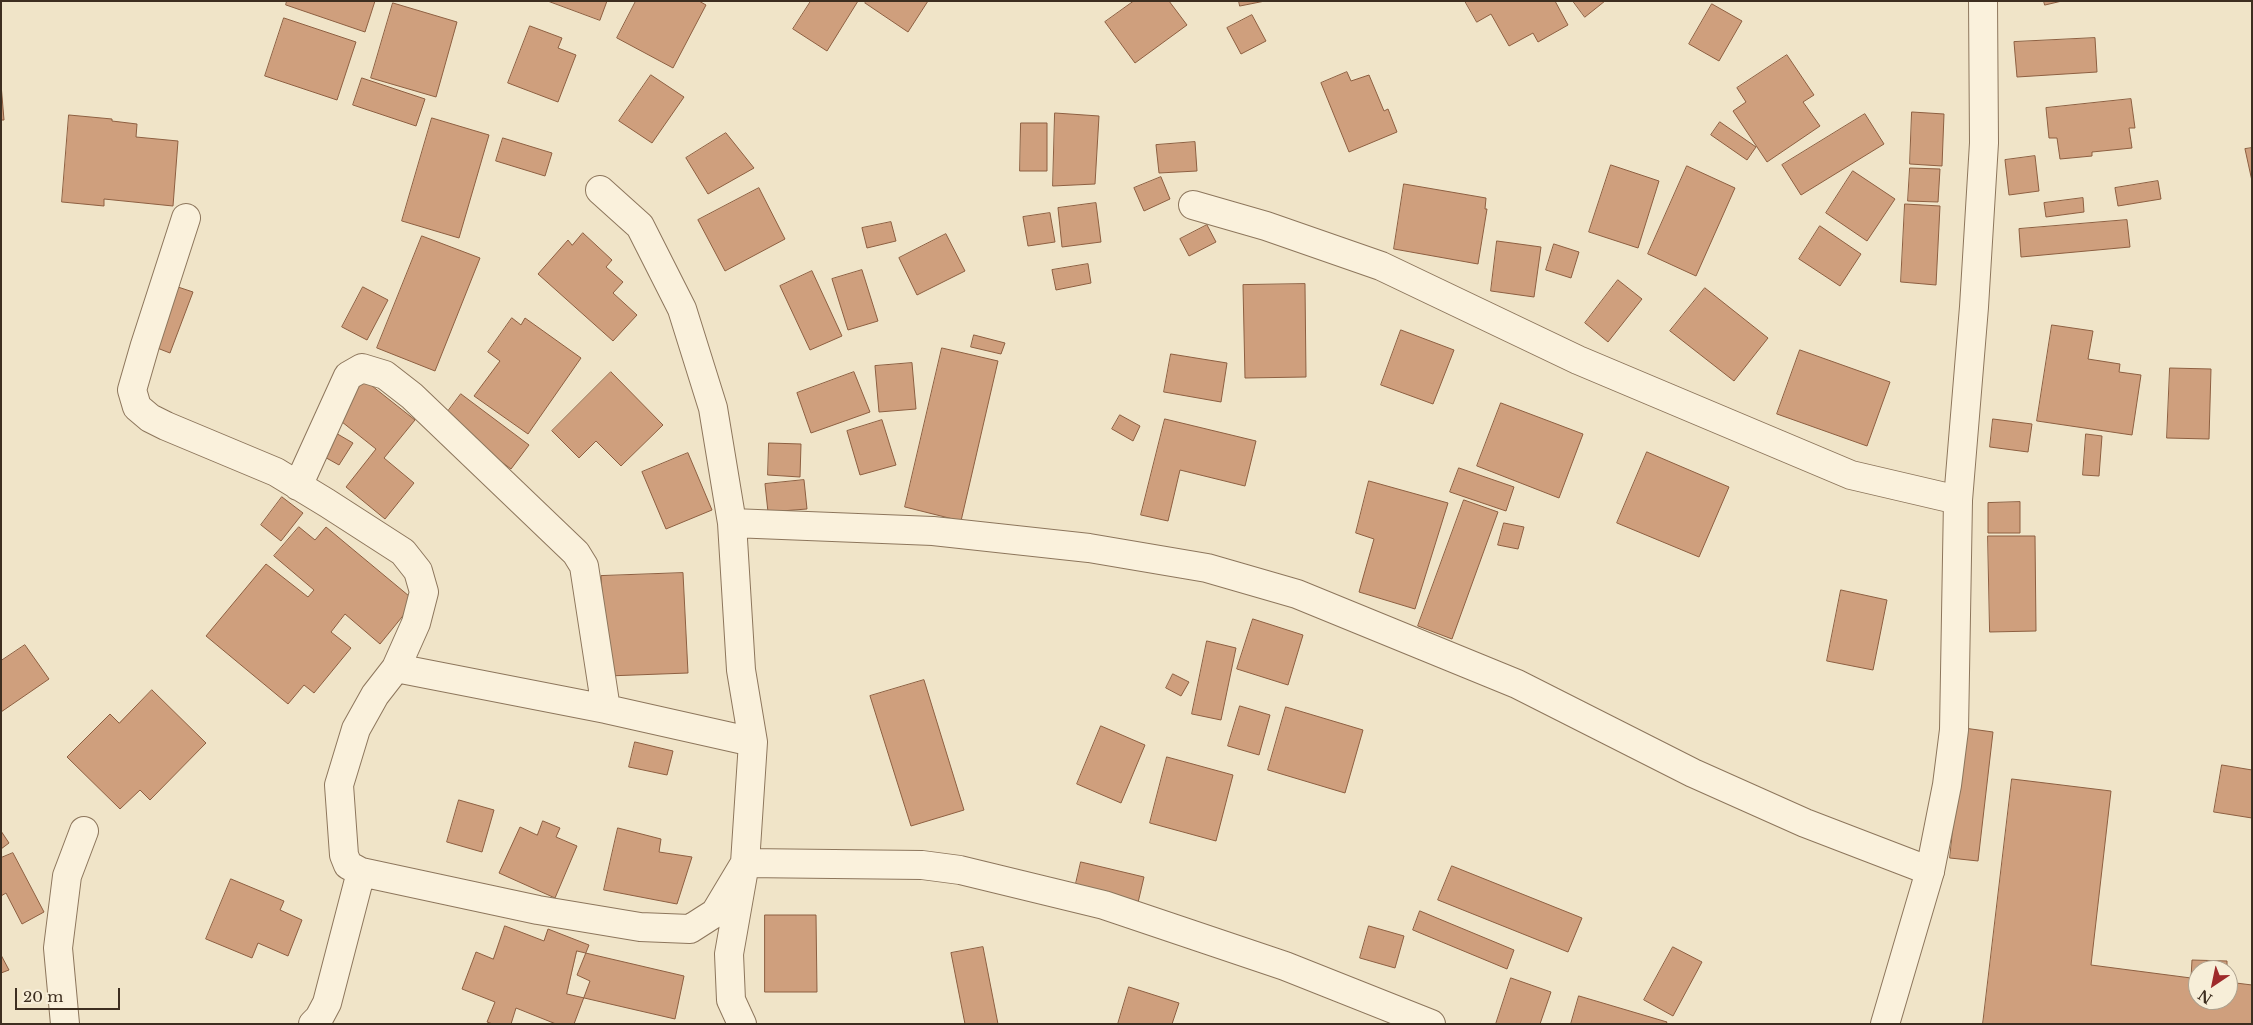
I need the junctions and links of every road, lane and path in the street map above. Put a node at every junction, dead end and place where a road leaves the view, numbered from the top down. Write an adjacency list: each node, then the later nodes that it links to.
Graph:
1 (1983, 1): 6 (street)
2 (600, 190): 7 (street)
3 (1193, 205): 6 (street)
4 (186, 218): 5 (street)
5 (298, 486): 8 (street); 9 (street)
6 (1958, 500): 13 (street)
7 (732, 522): 10 (street); 13 (street)
8 (396, 668): 9 (street); 14 (street)
9 (606, 709): 10 (street)
10 (753, 742): 12 (street)
11 (84, 831): 15 (street)
12 (745, 863): 14 (street); 17 (street); 18 (street)
13 (1930, 871): 19 (street)
14 (361, 872): 16 (street)
15 (65, 1024)
16 (313, 1024)
17 (742, 1024)
18 (1431, 1024)
19 (1885, 1024)

